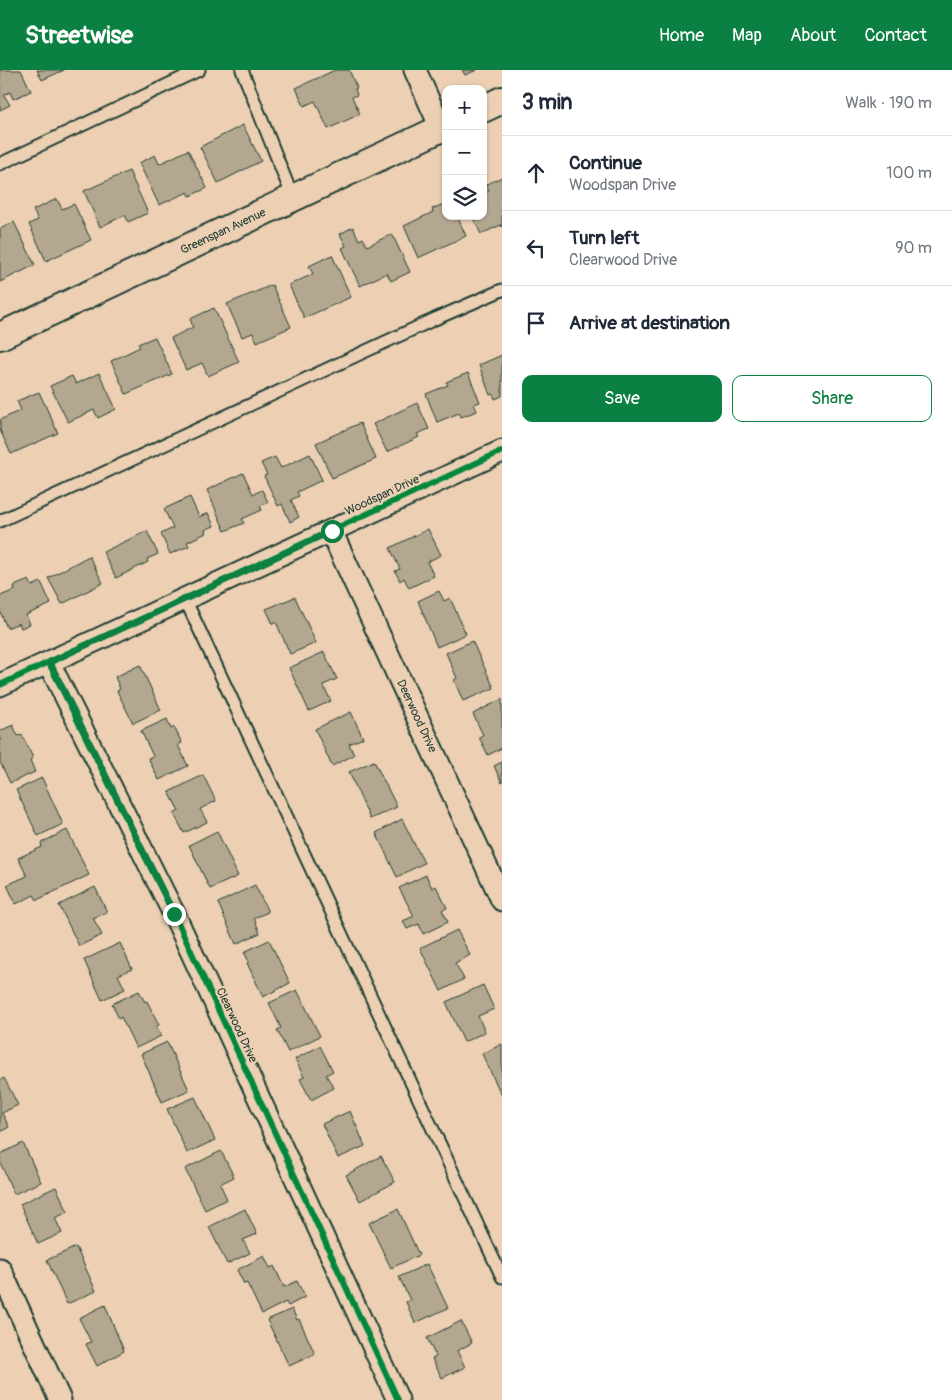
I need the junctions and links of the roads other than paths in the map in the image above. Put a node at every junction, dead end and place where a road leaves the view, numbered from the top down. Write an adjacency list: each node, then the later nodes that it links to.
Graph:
1 (199, 70): 8 (lane)
2 (242, 70): 9 (lane)
3 (415, 70): 6 (street)
4 (502, 100): 5 (street)
5 (487, 107)
6 (442, 125)
7 (442, 127): 9 (street, Greenspan Avenue)
8 (0, 164)
9 (293, 198): 11 (street, Greenspan Avenue)
10 (502, 290): 13 (lane)
11 (0, 336)
12 (502, 451): 14 (street, Woodspan Drive)
13 (0, 521)
14 (332, 531): 15 (street, Woodspan Drive); 18 (street, Deerwood Drive)
15 (185, 599): 16 (street, Woodspan Drive); 20 (lane)
16 (50, 662): 17 (street, Woodspan Drive); 22 (street, Clearwood Drive)
17 (0, 685)
18 (502, 900)
19 (0, 1269): 21 (street)
20 (502, 1277)
21 (60, 1400)
22 (398, 1400)

